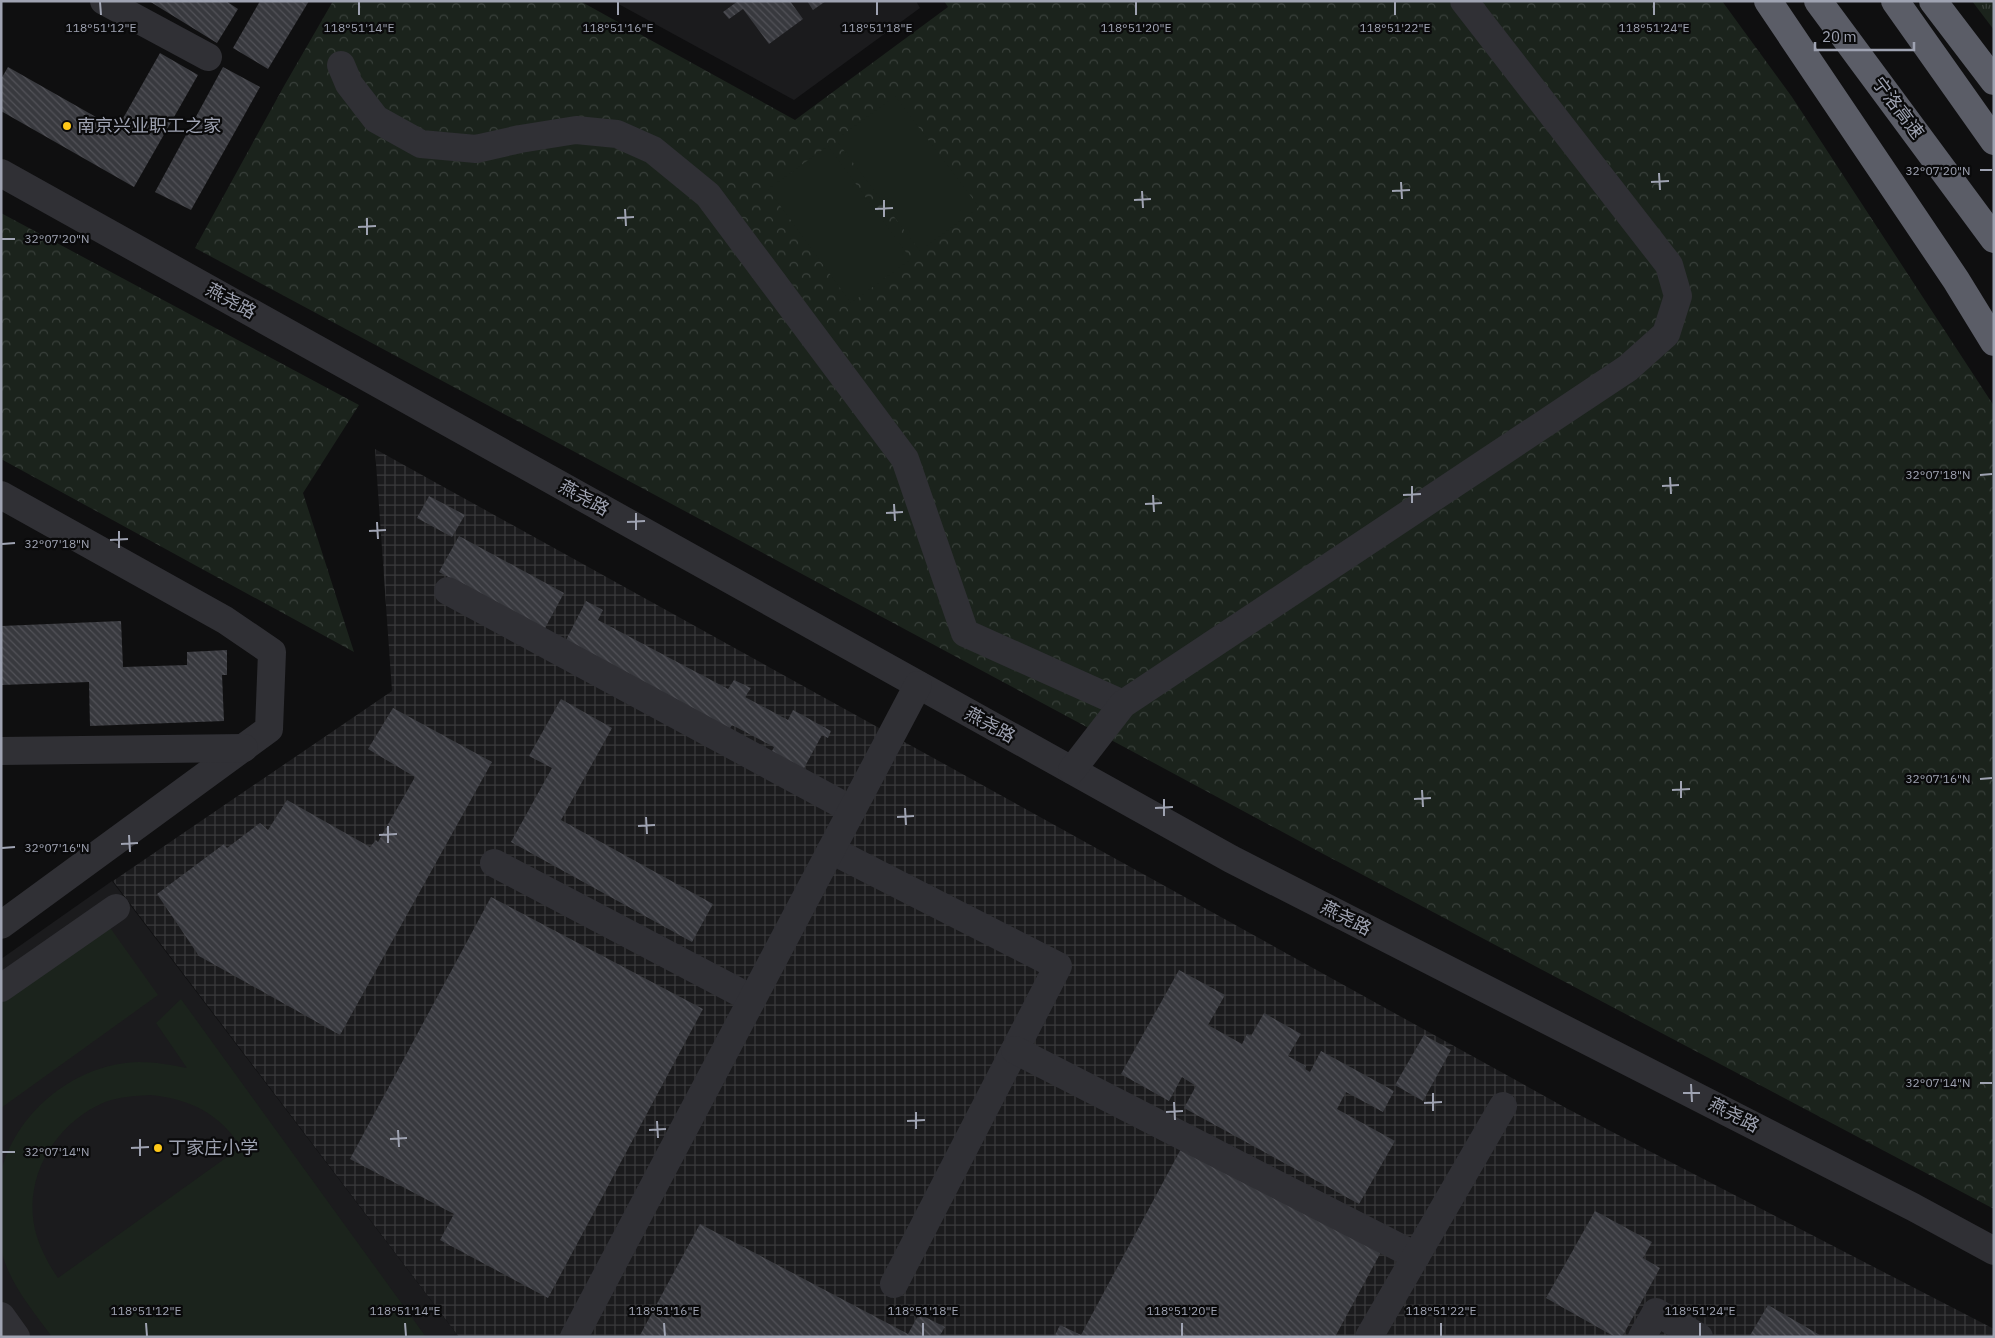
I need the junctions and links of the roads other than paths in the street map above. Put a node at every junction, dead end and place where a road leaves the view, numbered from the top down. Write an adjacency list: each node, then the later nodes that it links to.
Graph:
1 (104, 1): 7 (street)
2 (1464, 1): 17 (street)
3 (1768, 1): 13 (highway)
4 (1818, 1): 12 (highway, 宁洛高速)
5 (1895, 1): 10 (highway)
6 (1933, 1): 9 (highway)
7 (208, 57)
8 (341, 65): 17 (street)
9 (1994, 81)
10 (1994, 141)
11 (1, 172): 16 (street, 燕尧路)
12 (1994, 239)
13 (1994, 342)
14 (1, 495): 18 (street)
15 (448, 592): 21 (street)
16 (918, 685): 20 (street, 燕尧路); 21 (street)
17 (1123, 704): 20 (street)
18 (244, 748): 19 (street); 25 (street)
19 (1, 751)
20 (1072, 770): 30 (street, 燕尧路)
21 (852, 810): 22 (street)
22 (831, 850): 27 (street); 28 (street)
23 (494, 863): 27 (street)
24 (116, 908): 26 (street)
25 (1, 925)
26 (1, 988)
27 (752, 999): 35 (street)
28 (1015, 1050): 31 (street); 32 (street)
29 (1503, 1106): 31 (street)
30 (1994, 1251)
31 (1416, 1256): 36 (street)
32 (894, 1284)
33 (1, 1316): 34 (street)
34 (16, 1337)
35 (574, 1337)
36 (1369, 1337)
37 (1642, 1337): 38 (street)
38 (1700, 1337)

